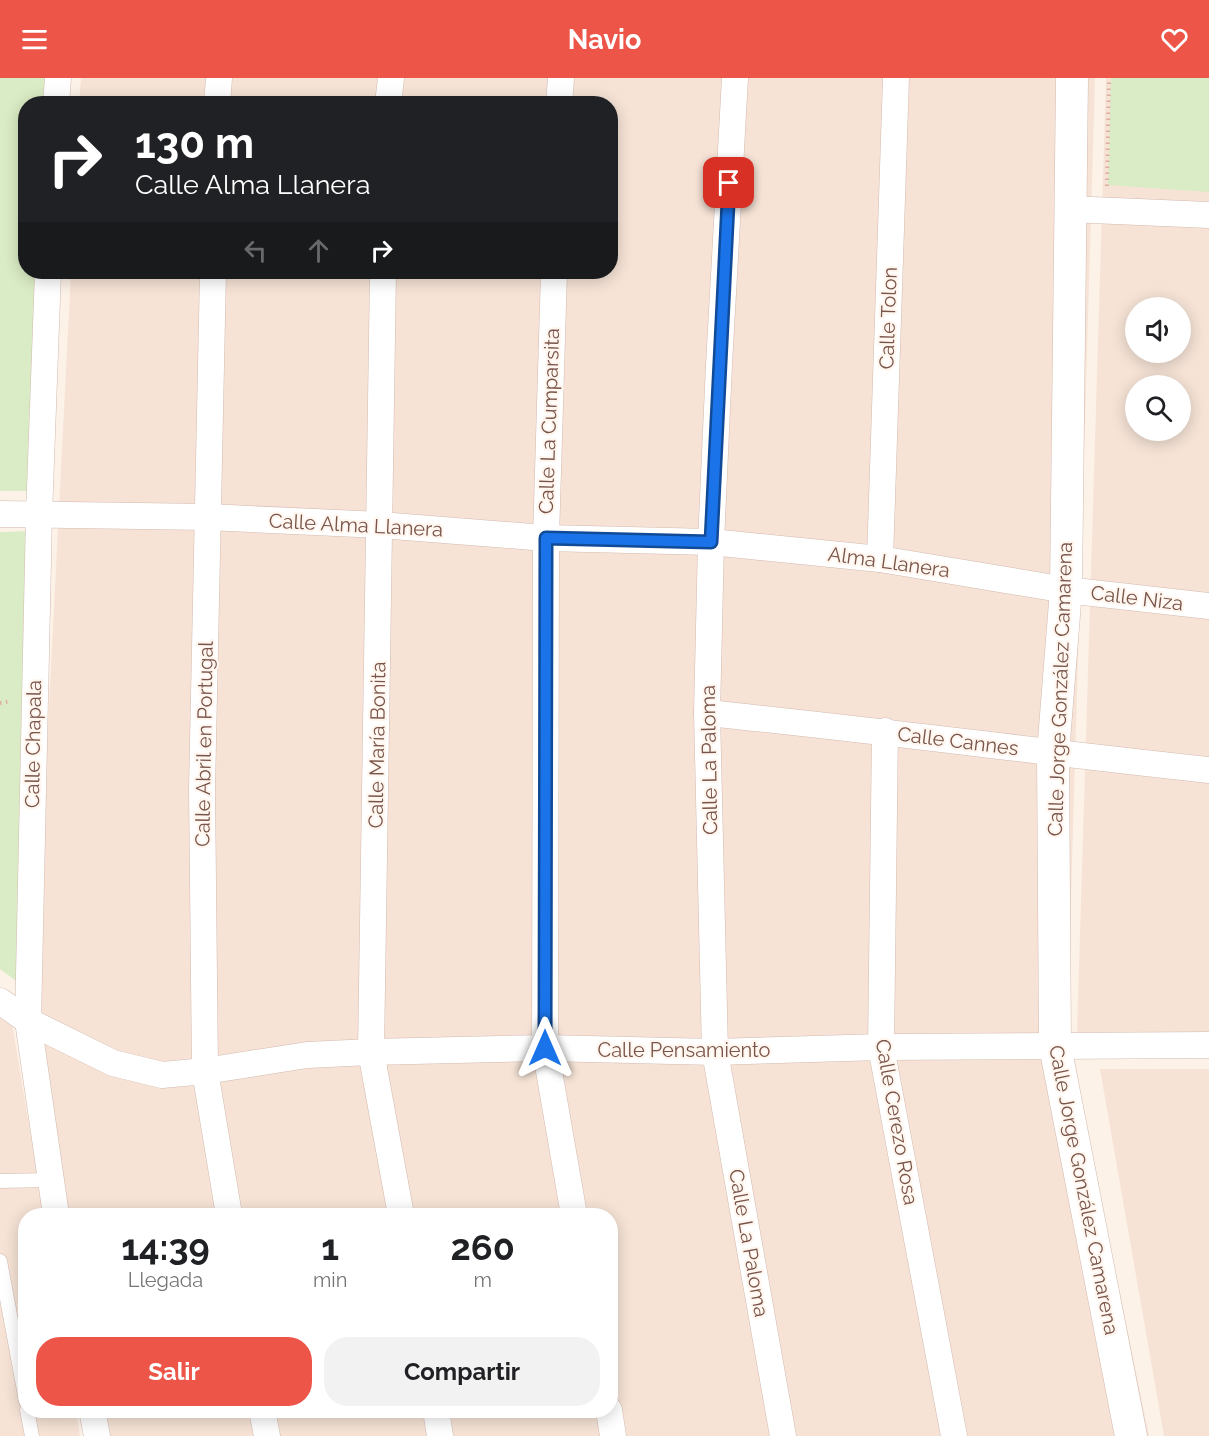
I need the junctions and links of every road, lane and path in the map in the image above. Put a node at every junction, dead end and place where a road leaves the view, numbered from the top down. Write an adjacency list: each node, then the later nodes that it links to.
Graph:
1 (58, 78): 9 (street)
2 (219, 78): 10 (street)
3 (391, 78): 11 (street)
4 (561, 78): 12 (street)
5 (735, 78): 25 (street, Calle La Paloma)
6 (896, 78): 26 (street, Calle Tolon)
7 (1072, 78): 14 (street, Calle Jorge González Camarena)
8 (1108, 78): 13 (path)
9 (57, 96)
10 (218, 96)
11 (389, 96)
12 (560, 96)
13 (1107, 196)
14 (1069, 209): 15 (street); 27 (street, Calle Jorge González Camarena)
15 (1209, 215)
16 (48, 279): 21 (street, Calle Chapala)
17 (213, 279): 22 (street, Calle Abril en Portugal)
18 (383, 279): 23 (street, Calle María Bonita)
19 (554, 279): 24 (street, Calle La Cumparsita)
20 (0, 514): 21 (street, Calle Alma Llanera)
21 (39, 515): 22 (street, Calle Alma Llanera); 34 (street, Calle Chapala)
22 (208, 517): 23 (street, Calle Alma Llanera); 41 (street, Calle Abril en Portugal)
23 (380, 525): 24 (street, Calle Alma Llanera); 39 (street, Calle María Bonita)
24 (546, 538): 25 (street, Calle Alma Llanera); 38 (street, Calle La Cumparsita)
25 (711, 542): 26 (street, Alma Llanera); 29 (street, Calle La Paloma)
26 (880, 559): 27 (street, Alma Llanera)
27 (1066, 590): 28 (street, Calle Niza); 31 (street, Calle Jorge González Camarena)
28 (1209, 606)
29 (707, 713): 30 (street, Calle Cannes); 40 (street, Calle La Paloma)
30 (885, 731): 31 (street, Calle Cannes); 37 (street, Calle Cerezo Rosa)
31 (1053, 753): 32 (street, Calle Cannes); 36 (street, Calle Jorge González Camarena)
32 (1209, 770)
33 (0, 1001): 34 (street, Calle Pensamiento)
34 (28, 1021): 41 (street, Calle Pensamiento); 42 (street, Calle Chapala)
35 (1209, 1045): 36 (street, Calle Pensamiento)
36 (1055, 1046): 37 (street, Calle Pensamiento); 62 (street, Calle Jorge González Camarena)
37 (881, 1047): 40 (street, Calle Pensamiento); 61 (street, Calle Cerezo Rosa)
38 (545, 1048): 39 (street, Calle Pensamiento); 40 (street, Calle Pensamiento); 47 (street, Calle La Cumparsita)
39 (371, 1052): 41 (street, Calle Pensamiento); 46 (street, Calle María Bonita)
40 (716, 1052): 60 (street, Calle La Paloma)
41 (205, 1071): 45 (street, Calle Abril en Portugal)
42 (50, 1180): 43 (lane); 44 (street, Calle Chapala)
43 (0, 1181)
44 (55, 1208)
45 (228, 1208)
46 (399, 1208)
47 (573, 1208)
48 (0, 1261): 49 (lane)
49 (18, 1358)
50 (29, 1418): 55 (lane)
51 (94, 1418): 56 (street)
52 (264, 1418): 57 (street)
53 (437, 1418): 58 (street)
54 (610, 1418): 59 (street)
55 (32, 1436)
56 (97, 1436)
57 (267, 1436)
58 (440, 1436)
59 (613, 1436)
60 (783, 1436)
61 (954, 1436)
62 (1131, 1436)

